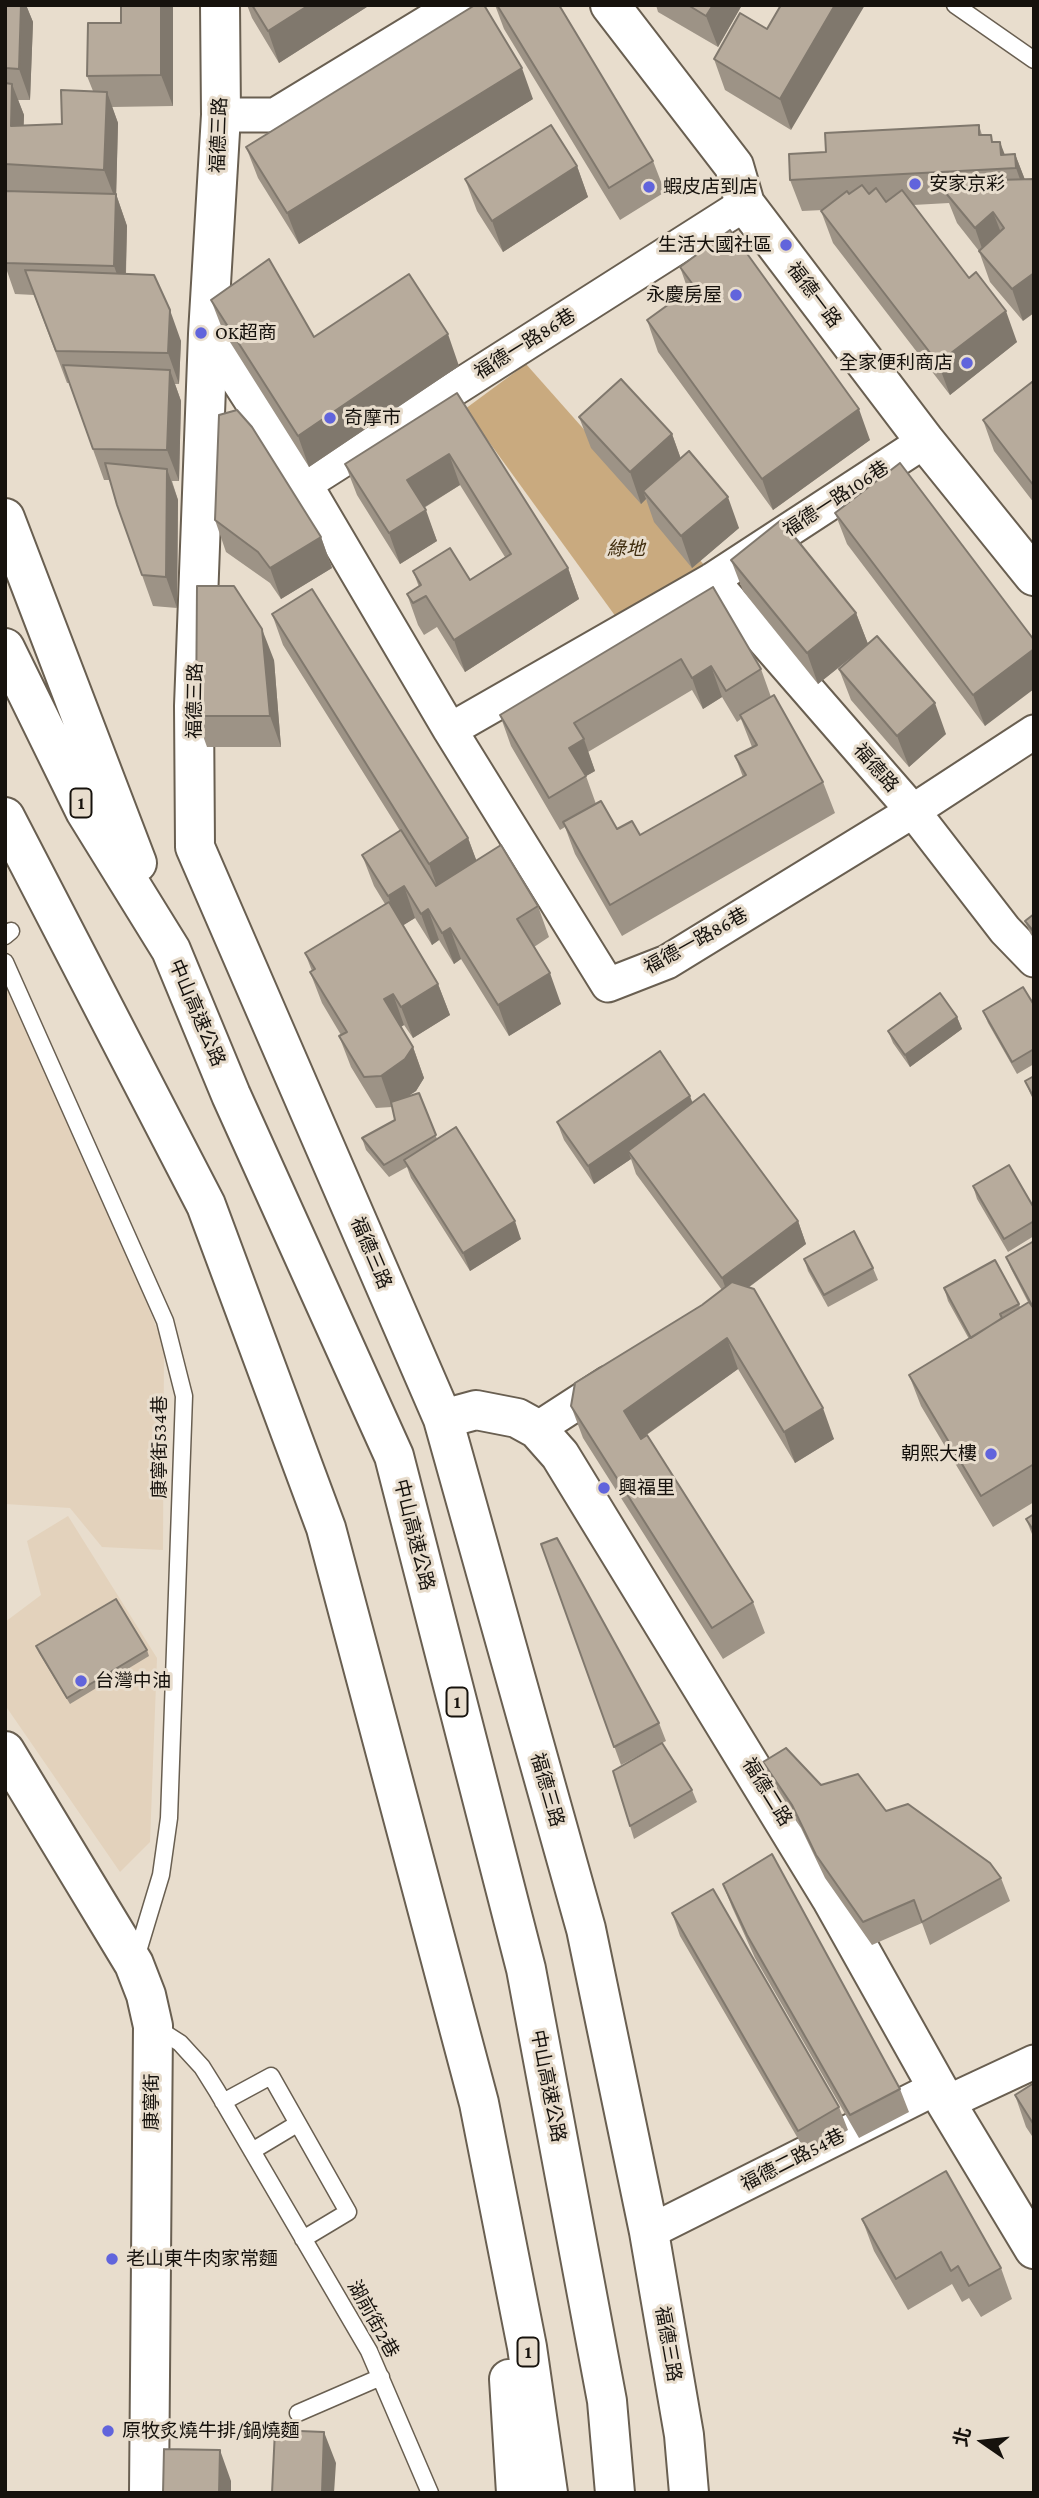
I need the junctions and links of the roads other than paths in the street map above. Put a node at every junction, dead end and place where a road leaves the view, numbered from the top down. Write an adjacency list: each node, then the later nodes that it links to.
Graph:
1 (220, 5): 6 (main road, 福德三路)
2 (456, 5): 6 (street)
3 (610, 5): 7 (main road, 福德一路)
4 (955, 5): 5 (lane)
5 (1034, 60)
6 (221, 115): 8 (main road, 福德三路)
7 (746, 204): 9 (main road, 福德一路); 10 (street, 福德一路86巷)
8 (208, 334): 10 (street, 福德一路86巷); 23 (main road, 福德三路)
9 (925, 440): 12 (main road, 福德一路); 13 (street, 福德一路106巷)
10 (304, 484): 15 (street, 福德一路86巷)
11 (5, 518): 19 (main road)
12 (1034, 576)
13 (712, 580): 15 (street); 17 (street, 福德路)
14 (5, 648): 19 (main road, 中山高速公路 / 1)
15 (450, 730): 17 (street, 福德一路86巷)
16 (1034, 732): 17 (street, 福德一路86巷)
17 (913, 811): 20 (street, 福德路)
18 (5, 817): 33 (main road, 1)
19 (171, 950): 43 (main road, 中山高速公路 / 1)
20 (1034, 960)
21 (5, 962): 26 (lane, 康寧街534巷)
22 (630, 1370): 24 (street)
23 (443, 1419): 24 (main road, 福德二路); 34 (main road, 福德三路)
24 (537, 1429): 29 (main road, 福德二路)
25 (10, 1767): 26 (main road, 康寧街)
26 (134, 1964): 27 (main road, 康寧街)
27 (153, 2026): 30 (lane, 湖前街2巷); 39 (main road, 康寧街)
28 (1034, 2062): 29 (street, 福德二路54巷)
29 (942, 2095): 34 (street, 福德二路54巷); 36 (main road, 福德二路)
30 (223, 2102): 31 (lane); 32 (lane, 湖前街2巷)
31 (297, 2124): 32 (lane); 35 (lane)
32 (252, 2151): 35 (lane, 湖前街2巷)
33 (499, 2213): 41 (main road, 1); 42 (main road, 1)
34 (649, 2232): 44 (main road, 福德三路)
35 (303, 2239): 37 (lane, 湖前街2巷)
36 (1034, 2249)
37 (382, 2377): 38 (lane, 湖前街2巷); 40 (lane)
38 (298, 2413)
39 (143, 2492)
40 (430, 2493)
41 (516, 2493)
42 (548, 2493)
43 (615, 2493)
44 (689, 2493)

